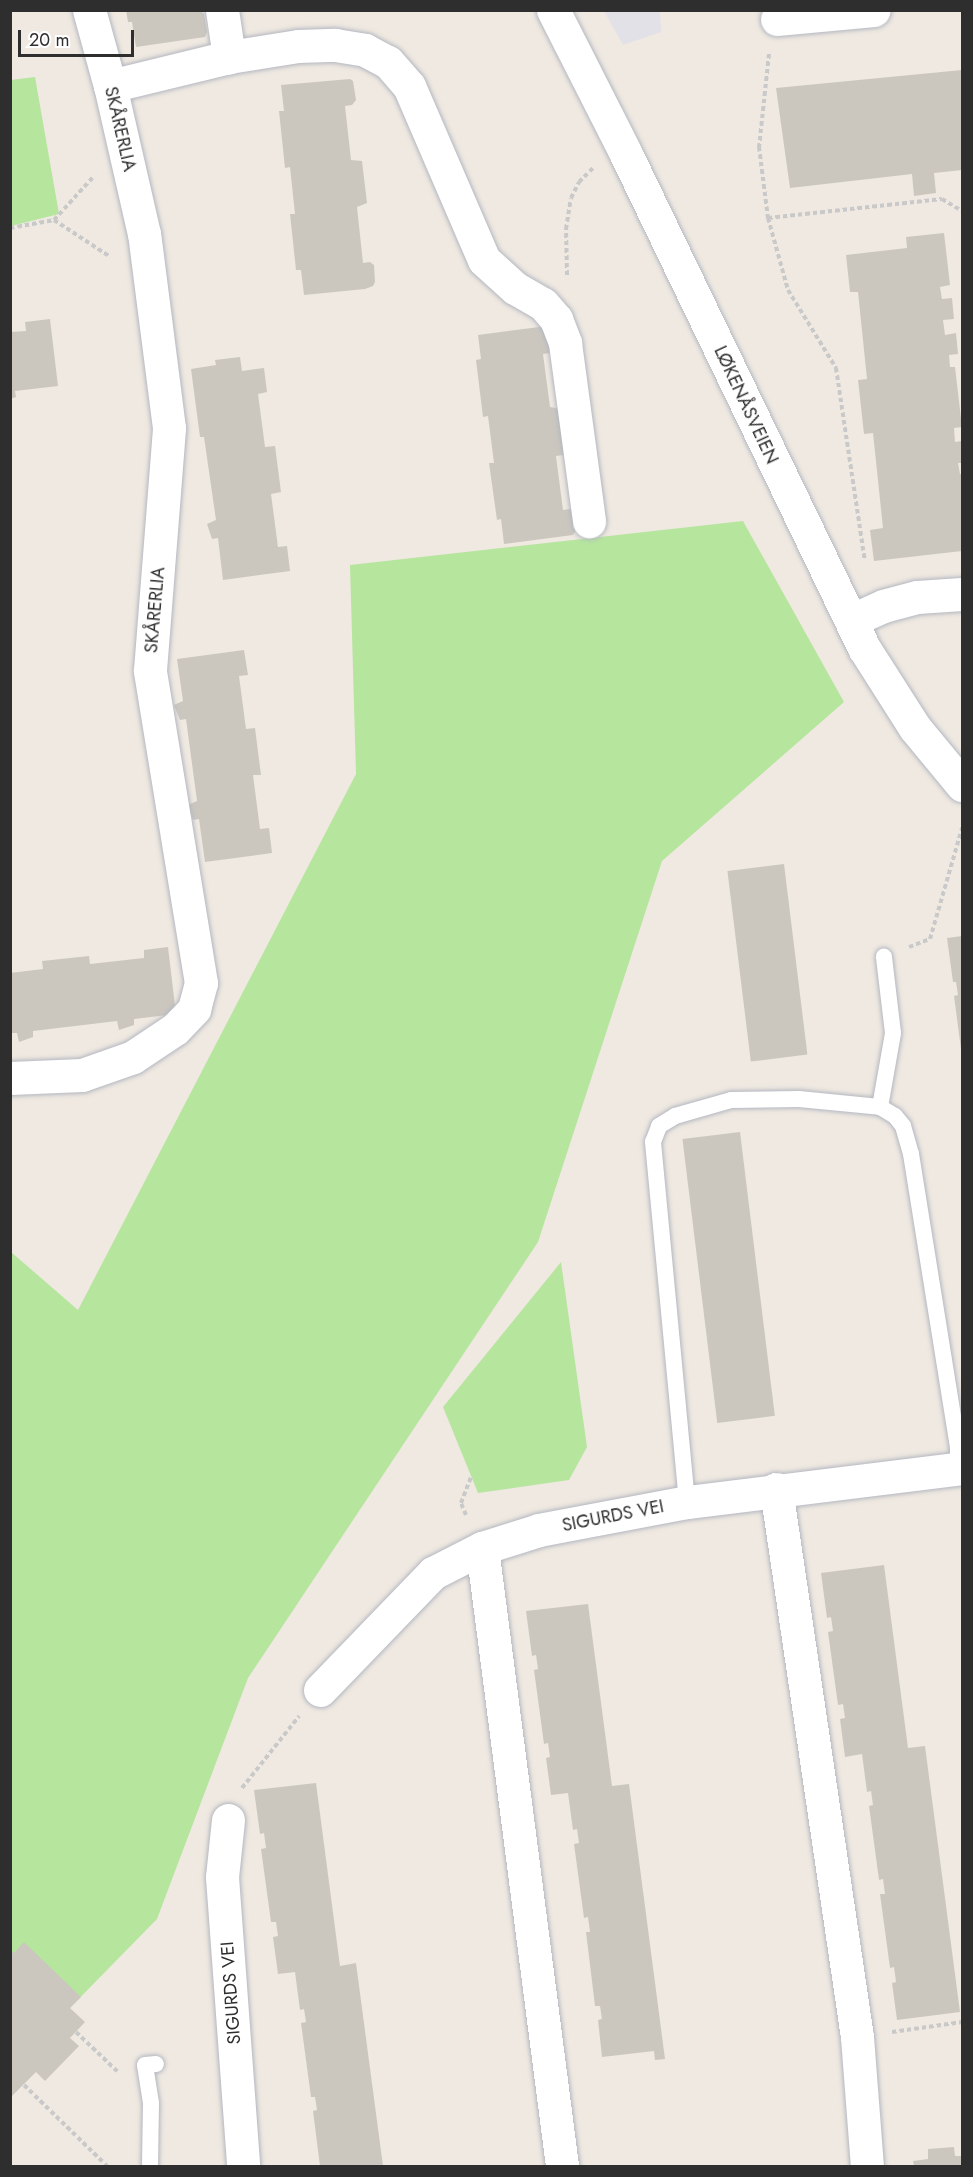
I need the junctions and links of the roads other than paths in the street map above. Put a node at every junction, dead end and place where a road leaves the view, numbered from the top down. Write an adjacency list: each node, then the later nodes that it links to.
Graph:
1 (89, 10): 7 (street, SKÅRERLIA)
2 (222, 10): 6 (street)
3 (553, 10): 10 (street, LØKENÅSVEIEN)
4 (874, 10): 5 (street)
5 (771, 25)
6 (229, 57): 7 (street); 8 (street)
7 (110, 86): 13 (street, SKÅRERLIA)
8 (589, 521)
9 (963, 594): 10 (street)
10 (852, 620): 11 (street, LØKENÅSVEIEN)
11 (963, 785)
12 (884, 957): 14 (lane)
13 (10, 1078)
14 (880, 1107): 15 (lane); 17 (lane)
15 (960, 1468): 16 (street, SIGURDS VEI)
16 (776, 1489): 17 (street, SIGURDS VEI); 25 (street)
17 (687, 1502): 18 (street, SIGURDS VEI)
18 (482, 1548): 19 (street, SIGURDS VEI); 24 (street)
19 (320, 1690)
20 (228, 1820): 23 (street, SIGURDS VEI)
21 (156, 2064): 22 (lane)
22 (150, 2166)
23 (243, 2166)
24 (562, 2166)
25 (867, 2166)

